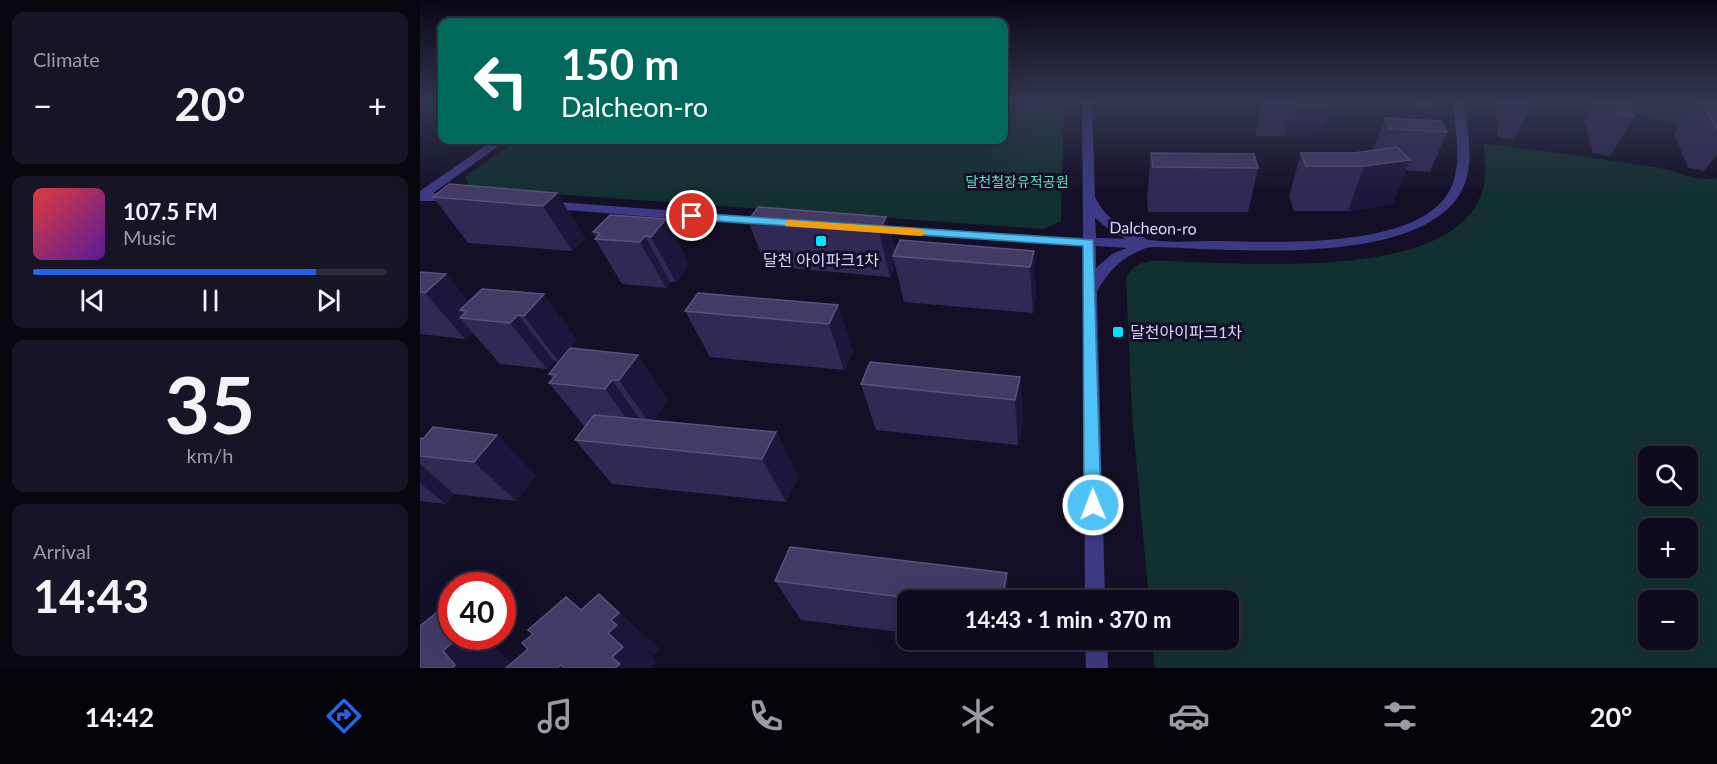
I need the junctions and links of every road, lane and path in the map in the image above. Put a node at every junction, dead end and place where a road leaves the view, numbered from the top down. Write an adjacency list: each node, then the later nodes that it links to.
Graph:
1 (1087, 133): 5 (street)
2 (1460, 133): 11 (street, Dalcheon-ro)
3 (495, 144): 4 (street)
4 (420, 196): 6 (street)
5 (1088, 196): 10 (street); 11 (street)
6 (468, 200)
7 (538, 205): 8 (street)
8 (783, 223)
9 (852, 228): 10 (street, Dalcheon-ro)
10 (1089, 243): 11 (street, Dalcheon-ro); 12 (street)
11 (1157, 244): 12 (street)
12 (1090, 294): 13 (street)
13 (1095, 590)
14 (1096, 650): 15 (street)
15 (1097, 668)

